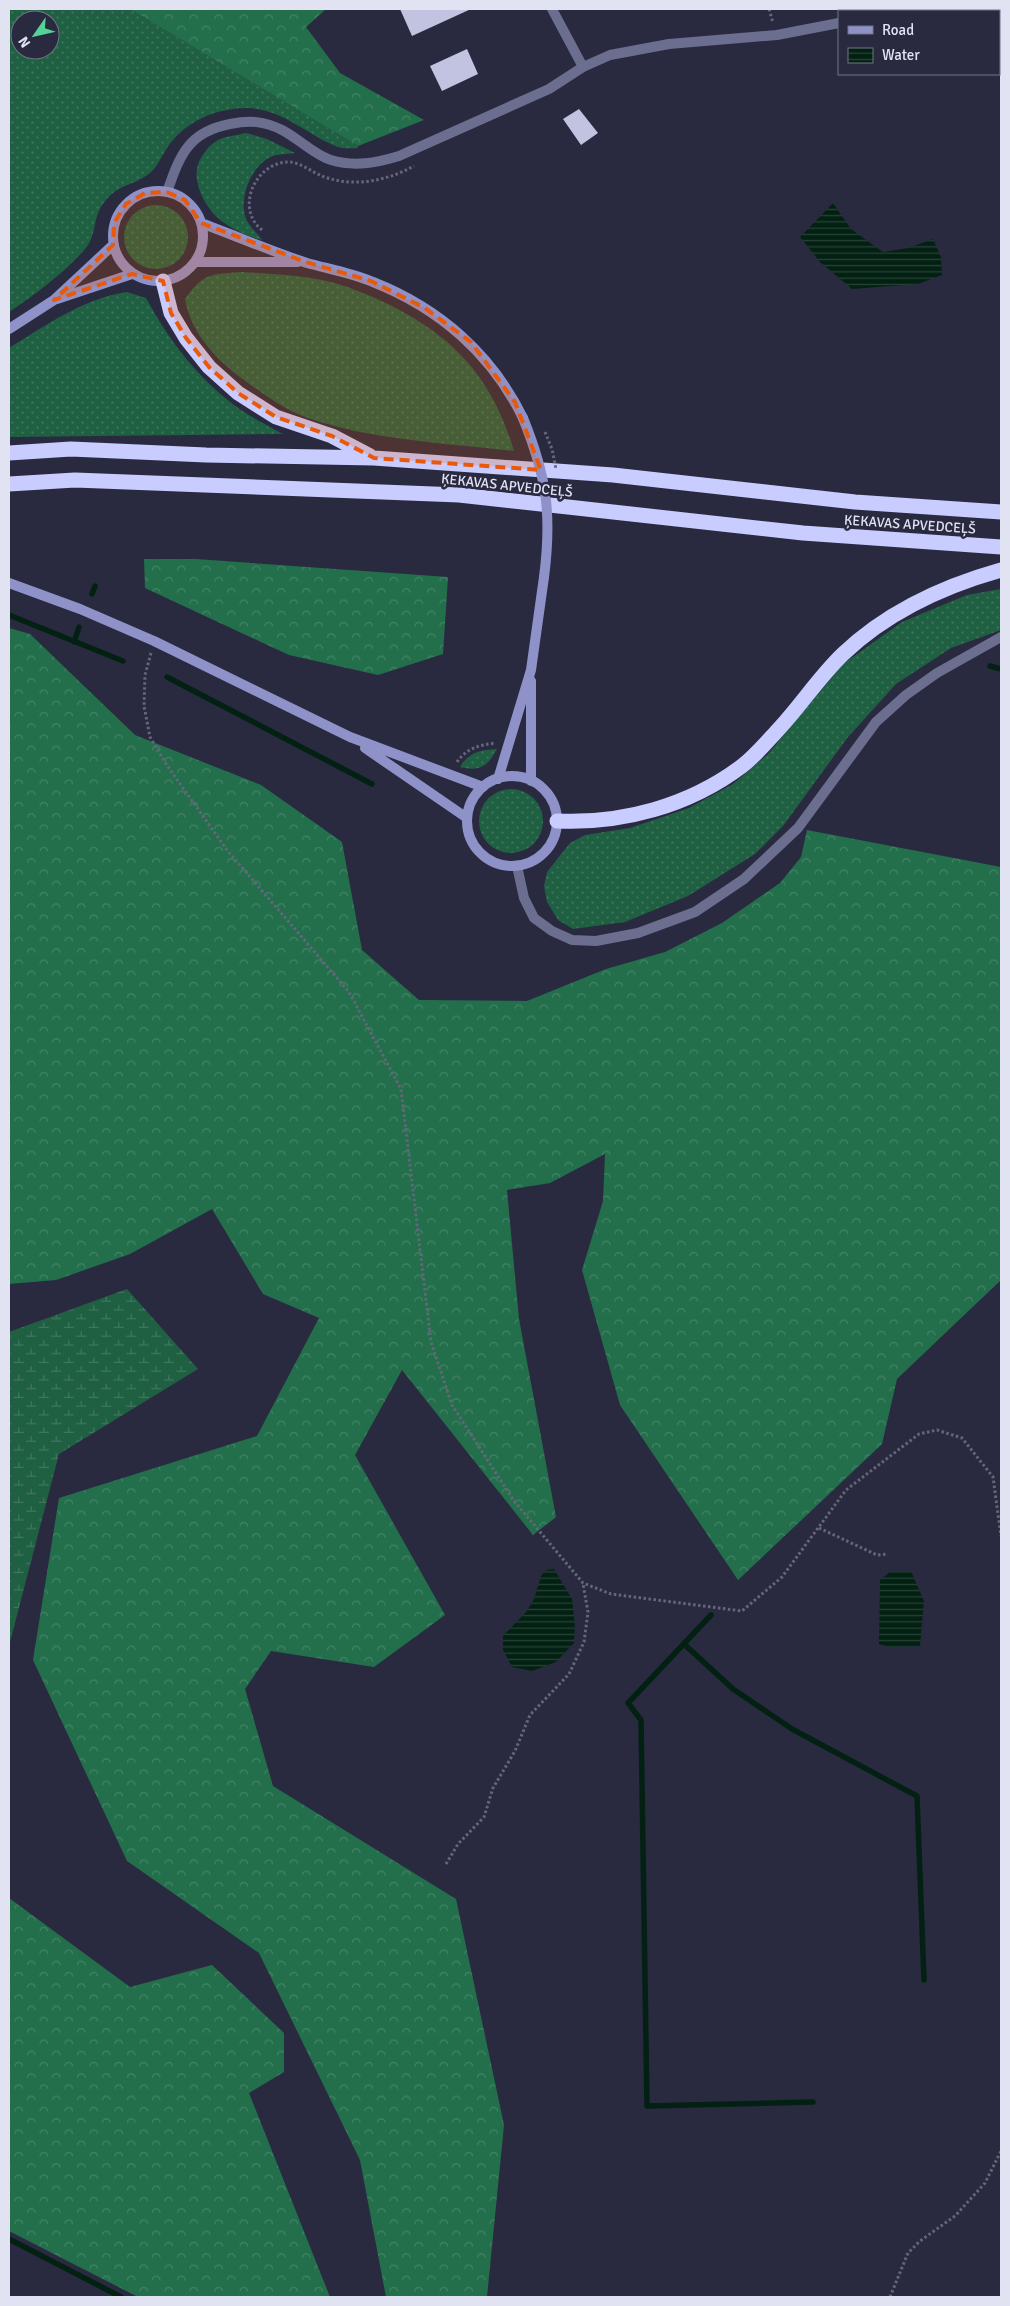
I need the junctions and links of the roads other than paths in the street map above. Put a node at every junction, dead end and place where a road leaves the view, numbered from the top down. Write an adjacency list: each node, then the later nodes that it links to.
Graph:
1 (552, 9): 3 (street)
2 (838, 23): 3 (street)
3 (584, 67): 4 (street)
4 (167, 192): 5 (main road); 6 (main road)
5 (201, 223): 7 (main road); 8 (main road)
6 (113, 245): 9 (main road); 11 (main road)
7 (195, 262): 8 (main road); 10 (main road)
8 (306, 262): 21 (main road, bridge)
9 (132, 274): 10 (main road); 11 (main road)
10 (163, 281): 14 (highway)
11 (54, 300): 12 (main road)
12 (9, 329)
13 (9, 453): 14 (highway, ĶEKAVAS APVEDCEĻŠ)
14 (374, 458): 16 (highway, ĶEKAVAS APVEDCEĻŠ)
15 (9, 484): 17 (highway, ĶEKAVAS APVEDCEĻŠ)
16 (1001, 512)
17 (1001, 547)
18 (1001, 570): 27 (highway)
19 (9, 583): 22 (main road)
20 (1001, 637): 28 (street)
21 (531, 670): 23 (main road); 24 (main road)
22 (350, 737): 25 (main road); 26 (main road)
23 (498, 779): 24 (main road); 25 (main road)
24 (531, 781): 27 (main road)
25 (483, 787): 26 (main road)
26 (467, 818): 28 (main road)
27 (557, 821): 28 (main road)
28 (517, 866)

